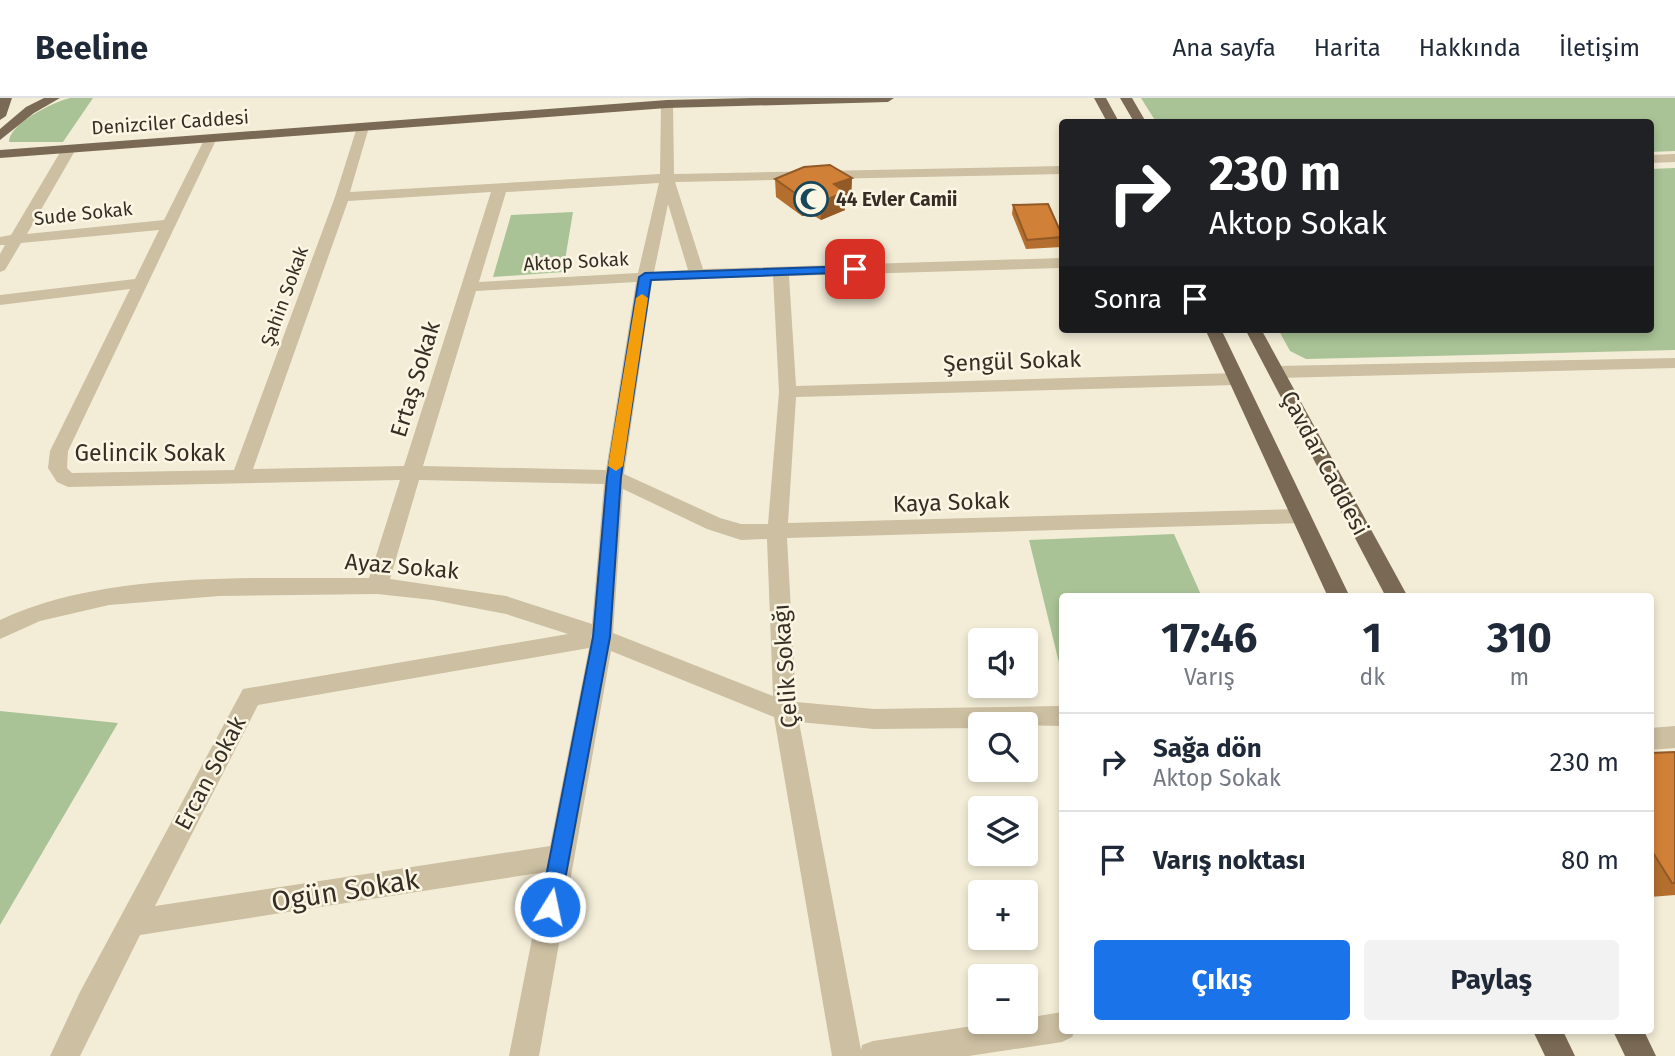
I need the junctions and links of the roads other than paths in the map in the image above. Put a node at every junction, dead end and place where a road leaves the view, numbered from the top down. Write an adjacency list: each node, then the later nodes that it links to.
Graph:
1 (6, 98): 9 (main road)
2 (54, 98): 13 (main road)
3 (888, 98): 7 (main road, Denizciler Caddesi)
4 (1100, 98): 11 (main road)
5 (1115, 98): 10 (main road)
6 (1126, 98): 10 (main road)
7 (686, 101): 8 (main road, Denizciler Caddesi)
8 (667, 104): 12 (main road, Denizciler Caddesi); 20 (street)
9 (0, 116)
10 (1137, 117)
11 (1110, 119)
12 (363, 127): 14 (main road, Denizciler Caddesi); 22 (street, Şahin Sokak)
13 (0, 136)
14 (211, 138): 15 (main road, Denizciler Caddesi); 23 (street, Gelincik Sokak)
15 (69, 149): 16 (main road, Denizciler Caddesi); 24 (street)
16 (0, 154)
17 (1675, 158): 18 (street)
18 (1654, 159)
19 (1059, 170): 20 (street)
20 (667, 178): 21 (street); 29 (street); 30 (street)
21 (500, 187): 22 (street); 32 (street, Ertaş Sokak)
22 (342, 197): 41 (street, Şahin Sokak)
23 (171, 224): 24 (street, Sude Sokak); 31 (street, Gelincik Sokak)
24 (16, 239): 25 (street, Sude Sokak); 27 (street)
25 (0, 242)
26 (1059, 263): 28 (street, Aktop Sokak)
27 (0, 267)
28 (781, 272): 29 (street, Aktop Sokak); 39 (street, Çelik Sokağı)
29 (696, 274): 30 (street, Aktop Sokak)
30 (645, 277): 32 (street, Aktop Sokak); 42 (street)
31 (141, 283): 33 (street); 41 (street, Gelincik Sokak)
32 (470, 287): 40 (street, Ertaş Sokak)
33 (0, 300)
34 (1215, 333): 38 (main road, Çavdar Caddesi)
35 (1255, 333): 37 (main road, Çavdar Caddesi)
36 (1675, 363): 37 (street)
37 (1277, 372): 47 (main road, Çavdar Caddesi)
38 (1236, 379): 39 (street, Şengül Sokak); 43 (main road, Çavdar Caddesi)
39 (788, 392): 44 (street, Çelik Sokağı)
40 (411, 473): 41 (street, Gelincik Sokak); 42 (street, Gelincik Sokak); 45 (street, Ertaş Sokak)
41 (241, 477)
42 (614, 477): 44 (street, Kaya Sokak); 49 (street)
43 (1301, 516): 44 (street, Kaya Sokak); 46 (main road, Çavdar Caddesi)
44 (777, 533): 50 (street, Çelik Sokağı)
45 (377, 586): 48 (street, Ayaz Sokak); 49 (street, Ayaz Sokak)
46 (1337, 593)
47 (1395, 593)
48 (0, 630)
49 (602, 637): 50 (street, Ayaz Sokak); 54 (street); 55 (street, Ercan Sokak)
50 (785, 711): 51 (street, Ayaz Sokak); 61 (street, Çelik Sokağı)
51 (1059, 716)
52 (1675, 737): 53 (street)
53 (1654, 739)
54 (559, 857): 55 (street, Ogün Sokak); 60 (street)
55 (132, 923): 59 (street, Ercan Sokak)
56 (1059, 1027): 62 (street)
57 (1549, 1034): 63 (main road)
58 (1631, 1034): 64 (main road)
59 (65, 1056)
60 (524, 1056)
61 (848, 1056)
62 (873, 1056)
63 (1560, 1056)
64 (1642, 1056)

